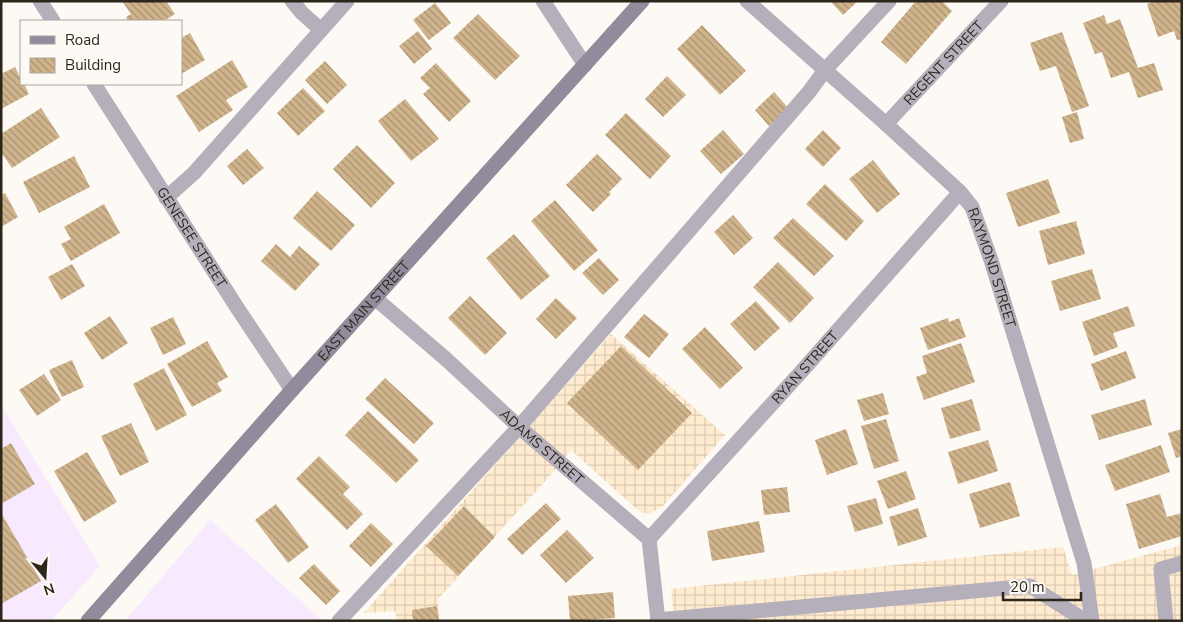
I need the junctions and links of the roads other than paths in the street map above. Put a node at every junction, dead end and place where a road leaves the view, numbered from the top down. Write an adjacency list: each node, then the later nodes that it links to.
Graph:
1 (40, 1): 9 (street)
2 (292, 1): 10 (street)
3 (346, 1): 10 (street)
4 (543, 1): 11 (street)
5 (642, 1): 11 (main road, EAST MAIN STREET)
6 (747, 1): 12 (street, RAYMOND STREET)
7 (889, 1): 12 (street)
8 (1001, 1): 14 (street, REGENT STREET)
9 (52, 20)
10 (322, 30): 16 (street)
11 (585, 64): 17 (main road, EAST MAIN STREET)
12 (825, 70): 14 (street, RAYMOND STREET); 19 (street)
13 (95, 85): 16 (street, GENESEE STREET)
14 (886, 124): 15 (street, RAYMOND STREET)
15 (960, 192): 20 (street, RYAN STREET); 26 (street, RAYMOND STREET)
16 (166, 198): 18 (street, GENESEE STREET)
17 (376, 299): 18 (main road, EAST MAIN STREET); 19 (street, ADAMS STREET)
18 (292, 390): 23 (main road, EAST MAIN STREET)
19 (519, 427): 20 (street, ADAMS STREET); 24 (street)
20 (649, 539): 22 (street)
21 (1182, 564): 27 (street)
22 (658, 620): 25 (street)
23 (88, 621)
24 (339, 621)
25 (1086, 621)
26 (1092, 621)
27 (1166, 621)

